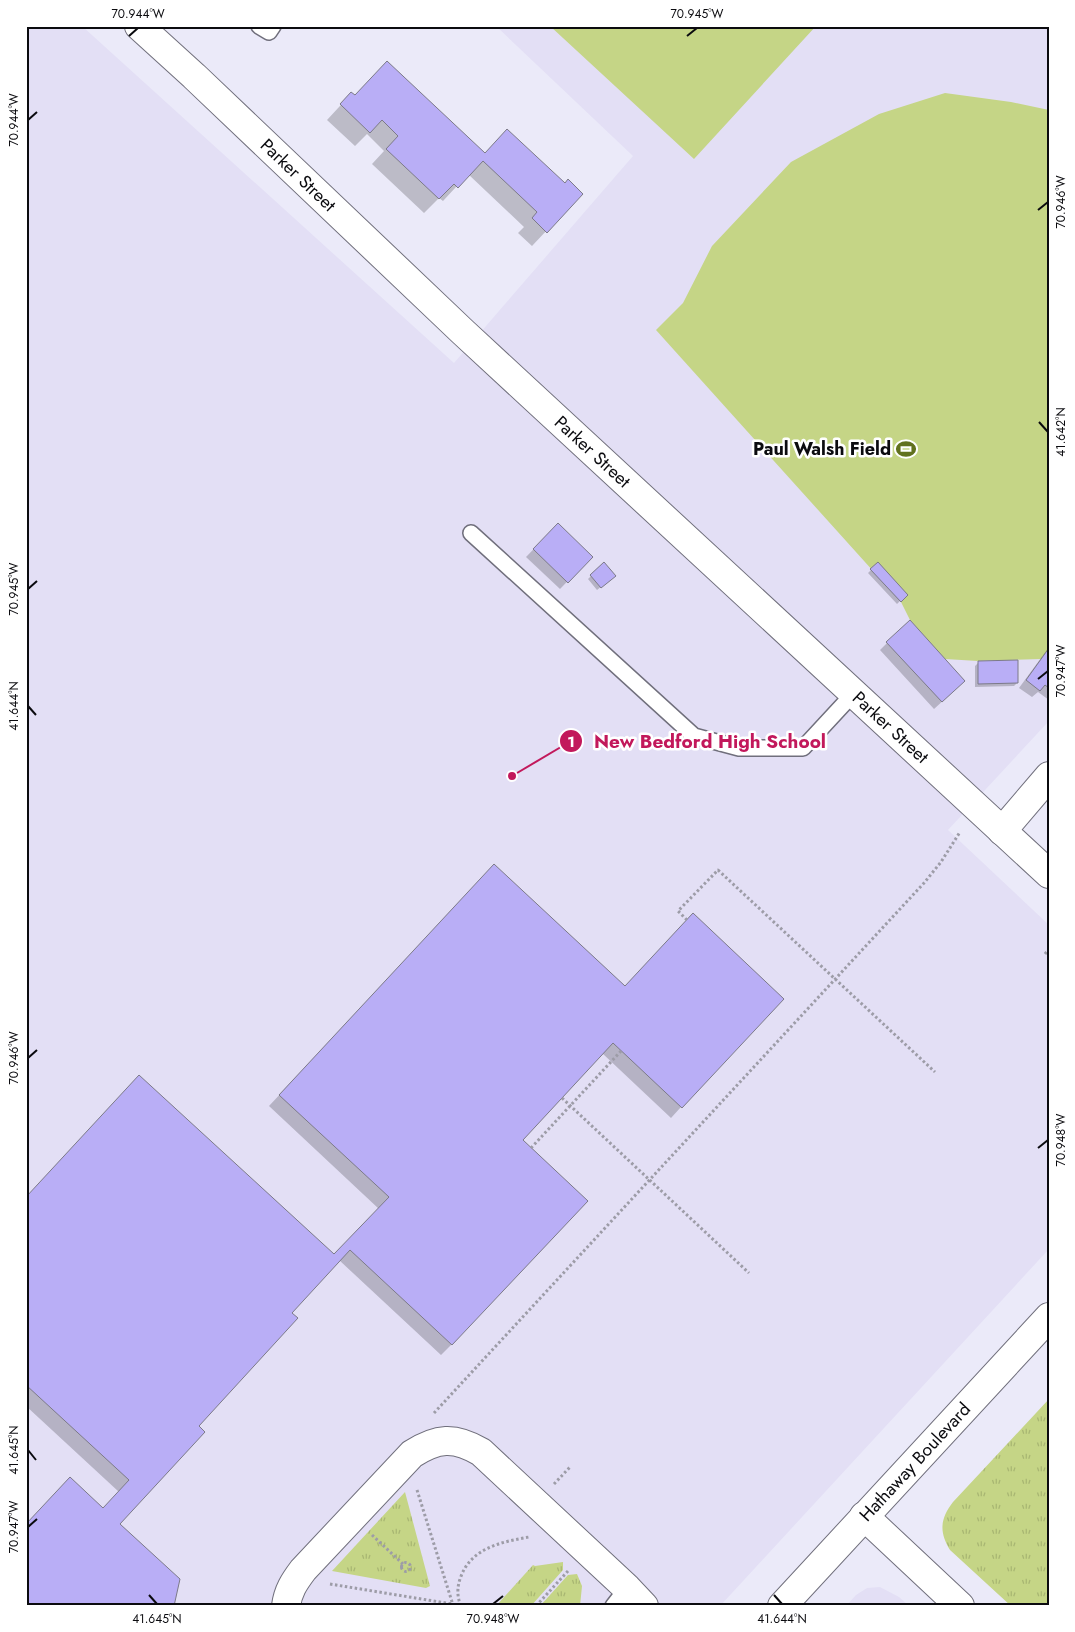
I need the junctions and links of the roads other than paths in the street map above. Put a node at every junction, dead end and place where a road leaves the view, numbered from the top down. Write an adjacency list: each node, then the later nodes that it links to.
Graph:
1 (139, 26): 5 (main road, Parker Street)
2 (259, 26): 3 (lane)
3 (273, 26)
4 (471, 533): 5 (lane)
5 (853, 694): 7 (main road, Parker Street)
6 (1049, 776): 7 (main road)
7 (1002, 831): 8 (main road, Parker Street)
8 (1049, 874)
9 (1049, 1317): 10 (main road, Hathaway Boulevard)
10 (864, 1516): 13 (main road, Hathaway Boulevard); 14 (main road)
11 (628, 1600): 12 (main road)
12 (286, 1606)
13 (782, 1606)
14 (960, 1606)

